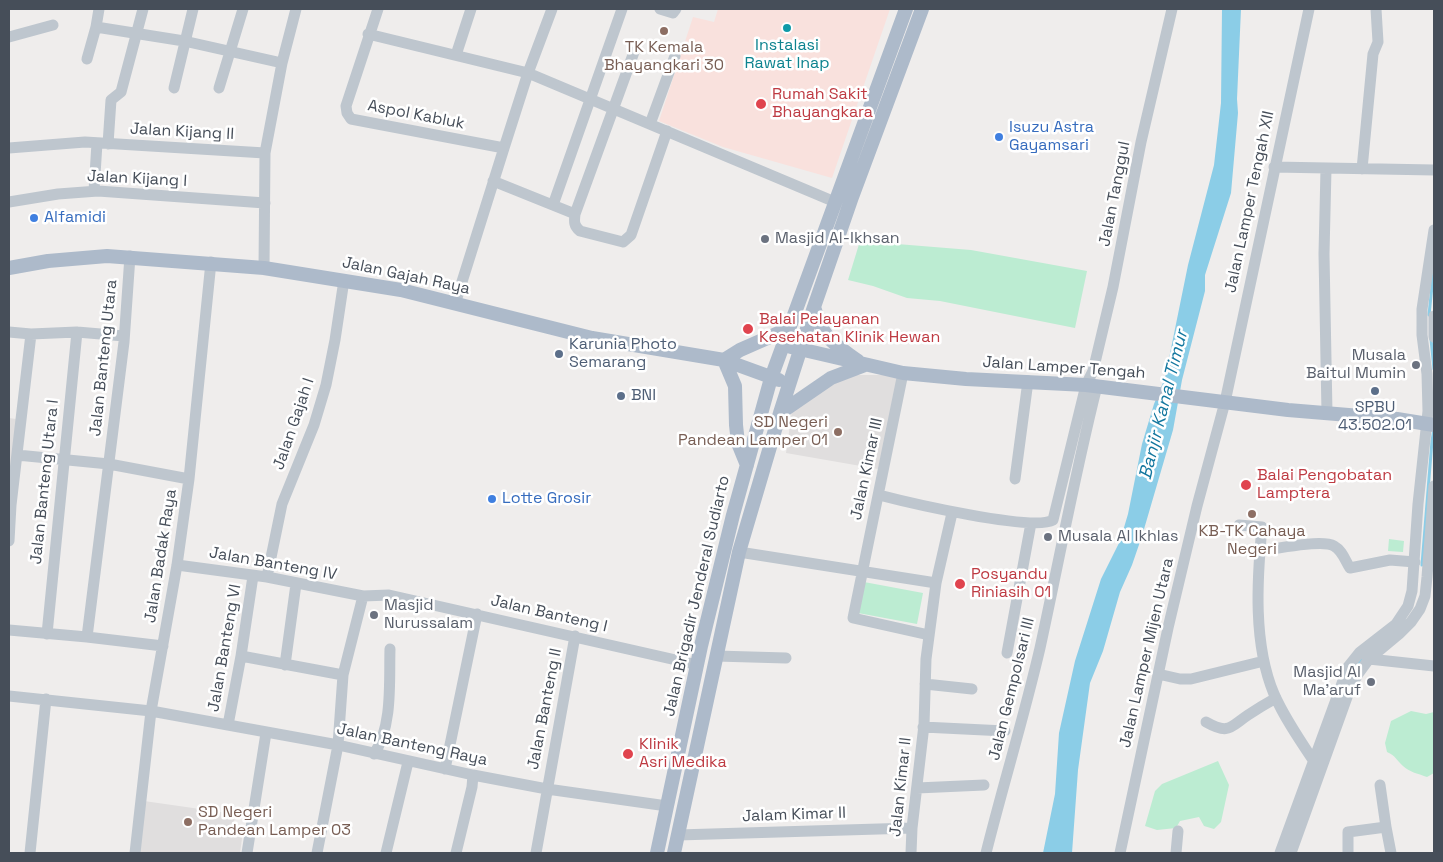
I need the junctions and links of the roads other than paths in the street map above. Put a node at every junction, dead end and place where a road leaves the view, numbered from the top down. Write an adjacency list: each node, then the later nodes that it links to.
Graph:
1 (99, 9): 18 (street)
2 (143, 9): 19 (street)
3 (193, 9): 22 (street)
4 (243, 9): 23 (street)
5 (296, 9): 28 (street)
6 (378, 9): 20 (street, Aspol Kabluk)
7 (471, 9): 25 (street)
8 (552, 9): 29 (street)
9 (622, 9): 34 (street)
10 (660, 9): 11 (street)
11 (676, 9)
12 (906, 9): 32 (main road, Jalan Brigadir Jenderal Sudiarto)
13 (922, 9): 33 (main road, Jalan Brigadir Jenderal Sudiarto)
14 (1172, 9): 76 (street, Jalan Tanggul)
15 (1309, 9): 42 (street, Jalan Lamper Tengah XII)
16 (1376, 9): 43 (street)
17 (53, 25): 21 (street)
18 (96, 27): 19 (street); 27 (street)
19 (136, 34): 22 (street); 38 (street)
20 (368, 34): 25 (street); 40 (street, Aspol Kabluk)
21 (9, 37)
22 (184, 41): 23 (street); 30 (street)
23 (230, 51): 28 (street); 31 (street)
24 (634, 52): 35 (street)
25 (456, 55): 29 (street)
26 (675, 56): 36 (street)
27 (87, 59)
28 (282, 63): 41 (street)
29 (528, 73): 34 (street); 40 (street)
30 (174, 88)
31 (219, 88)
32 (876, 89): 33 (main road); 49 (main road, Jalan Brigadir Jenderal Sudiarto)
33 (891, 89): 60 (main road, Jalan Brigadir Jenderal Sudiarto)
34 (590, 100): 35 (street); 51 (street)
35 (613, 108): 36 (street); 52 (street)
36 (650, 124): 37 (street)
37 (667, 132): 49 (street); 52 (street)
38 (102, 143): 39 (street, Jalan Kijang II); 41 (street, Jalan Kijang II); 47 (street)
39 (9, 148)
40 (504, 148): 46 (street)
41 (265, 153): 50 (street)
42 (1274, 167): 44 (street); 77 (street, Jalan Lamper Tengah XII)
43 (1362, 169): 44 (street); 45 (street)
44 (1326, 170): 79 (street)
45 (1434, 170)
46 (493, 181): 51 (street); 59 (street)
47 (94, 192): 48 (street, Jalan Kijang I); 50 (street, Jalan Kijang I)
48 (9, 202)
49 (835, 202): 62 (main road, Jalan Brigadir Jenderal Sudiarto)
50 (264, 203): 57 (street)
51 (553, 205): 52 (street)
52 (575, 214)
53 (1434, 230): 80 (street)
54 (130, 256): 55 (main road, Jalan Gajah Raya); 56 (main road, Jalan Gajah Raya); 66 (street, Jalan Banteng Utara)
55 (211, 262): 57 (main road, Jalan Gajah Raya); 85 (street, Jalan Badak Raya)
56 (9, 268)
57 (264, 268): 58 (main road, Jalan Gajah Raya)
58 (344, 280): 59 (main road, Jalan Gajah Raya); 101 (street, Jalan Gajah I)
59 (455, 304): 70 (main road, Jalan Gajah Raya)
60 (814, 308): 69 (main road, Jalan Brigadir Jenderal Sudiarto); 71 (main road)
61 (1434, 316): 67 (street)
62 (790, 328): 68 (main road, Jalan Brigadir Jenderal Sudiarto); 70 (main road)
63 (9, 332): 65 (street)
64 (77, 332): 65 (street); 66 (street); 82 (street, Jalan Banteng Utara I)
65 (30, 334): 81 (street)
66 (124, 336): 83 (street, Jalan Banteng Utara)
67 (1434, 337)
68 (783, 345): 69 (main road, Jalan Lamper Tengah); 73 (main road, Jalan Brigadir Jenderal Sudiarto)
69 (800, 349): 71 (main road, Jalan Lamper Tengah); 75 (main road, Jalan Brigadir Jenderal Sudiarto)
70 (724, 360): 73 (main road, Jalan Gajah Raya); 84 (main road)
71 (865, 365): 72 (main road, Jalan Lamper Tengah); 78 (main road)
72 (903, 373): 74 (main road, Jalan Lamper Tengah); 88 (street, Jalan Kimar III)
73 (771, 378): 75 (main road, Jalan Gajah Raya); 84 (main road, Jalan Brigadir Jenderal Sudiarto)
74 (1028, 381): 76 (main road, Jalan Lamper Tengah); 86 (street)
75 (789, 383): 78 (main road, Jalan Brigadir Jenderal Sudiarto)
76 (1092, 385): 77 (main road, Jalan Lamper Tengah); 91 (street); 161 (street, Jalan Gempolsari III)
77 (1218, 401): 79 (main road, Jalan Lamper Tengah); 122 (street, Jalan Lamper Mijen Utara)
78 (780, 413): 95 (main road, Jalan Brigadir Jenderal Sudiarto)
79 (1328, 413): 80 (main road, Jalan Lamper Tengah)
80 (1431, 424): 96 (street)
81 (17, 455): 82 (street); 89 (street)
82 (63, 459): 83 (street); 107 (street, Jalan Banteng Utara I)
83 (108, 464): 85 (street); 110 (street, Jalan Banteng Utara)
84 (747, 465): 120 (main road, Jalan Brigadir Jenderal Sudiarto)
85 (189, 479): 97 (street, Jalan Badak Raya)
86 (1015, 479)
87 (1434, 486): 100 (street)
88 (879, 495): 90 (street); 98 (street, Jalan Kimar III)
89 (10, 504): 93 (street)
90 (952, 513): 91 (street); 102 (street, Jalan Kimar II)
91 (1031, 523): 113 (street)
92 (1239, 525): 94 (street)
93 (9, 541)
94 (1260, 551): 96 (street); 118 (street)
95 (739, 552): 98 (street); 115 (main road, Jalan Brigadir Jenderal Sudiarto)
96 (1415, 562): 100 (street)
97 (177, 565): 99 (street, Jalan Banteng IV); 111 (street, Jalan Badak Raya)
98 (862, 570): 102 (street); 108 (street, Jalan Kimar III)
99 (253, 576): 101 (street, Jalan Banteng IV); 114 (street, Jalan Banteng VI)
100 (1421, 576): 116 (street)
101 (267, 577): 103 (street, Jalan Banteng IV)
102 (936, 583): 108 (street, Jalan Kimar II)
103 (296, 584): 104 (street, Jalan Banteng IV); 119 (street)
104 (363, 596): 105 (street, Jalan Banteng I); 123 (street)
105 (477, 614): 109 (street, Jalan Banteng I); 140 (street)
106 (9, 630): 107 (street)
107 (47, 634): 110 (street)
108 (929, 635): 124 (street, Jalan Kimar II)
109 (575, 636): 120 (street, Jalan Banteng I); 145 (street, Jalan Banteng II)
110 (87, 637): 111 (street)
111 (163, 646): 129 (street, Jalan Badak Raya)
112 (390, 649): 137 (street)
113 (1007, 653)
114 (241, 656): 119 (street); 132 (street, Jalan Banteng VI)
115 (716, 656): 117 (street); 150 (main road, Jalan Brigadir Jenderal Sudiarto)
116 (1365, 656): 121 (street); 130 (street)
117 (786, 658)
118 (1264, 661): 122 (street); 127 (street)
119 (285, 665): 123 (street)
120 (698, 665): 146 (main road, Jalan Brigadir Jenderal Sudiarto)
121 (1434, 666)
122 (1158, 674): 162 (street, Jalan Lamper Mijen Utara)
123 (343, 675): 136 (street)
124 (925, 684): 125 (street); 133 (street, Jalan Kimar II)
125 (972, 689)
126 (9, 696): 128 (street, Jalan Banteng Raya)
127 (1276, 698): 131 (street); 138 (street)
128 (46, 699): 129 (street, Jalan Banteng Raya); 151 (street)
129 (151, 711): 132 (street, Jalan Banteng Raya); 152 (street, Jalan Badak Raya)
130 (1334, 718): 138 (street); 165 (street)
131 (1206, 722)
132 (228, 725): 135 (street, Jalan Banteng Raya)
133 (924, 726): 134 (street); 144 (street, Jalan Kimar II)
134 (1005, 730)
135 (266, 733): 136 (street, Jalan Banteng Raya); 153 (street)
136 (338, 745): 137 (street, Jalan Banteng Raya); 154 (street)
137 (374, 754): 139 (street, Jalan Banteng Raya)
138 (1313, 760): 164 (street)
139 (408, 762): 140 (street, Jalan Banteng Raya); 155 (street)
140 (445, 769): 141 (street, Jalan Banteng Raya)
141 (473, 775): 145 (street, Jalan Banteng Raya); 156 (street)
142 (984, 785): 144 (street)
143 (1380, 785): 147 (street)
144 (917, 788): 148 (street, Jalan Kimar II)
145 (547, 789): 146 (street, Jalan Banteng Raya); 157 (street, Jalan Banteng II)
146 (667, 806): 158 (main road, Jalan Brigadir Jenderal Sudiarto)
147 (1386, 827): 166 (street); 167 (street)
148 (912, 828): 150 (street, Jalam Kimar II); 160 (street, Jalan Kimar II)
149 (1178, 831): 163 (street)
150 (678, 835): 159 (main road, Jalan Brigadir Jenderal Sudiarto)
151 (30, 853)
152 (135, 853)
153 (247, 853)
154 (317, 853)
155 (386, 853)
156 (456, 853)
157 (536, 853)
158 (657, 853)
159 (674, 853)
160 (911, 853)
161 (986, 853)
162 (1120, 853)
163 (1176, 853)
164 (1280, 853)
165 (1291, 853)
166 (1348, 853)
167 (1391, 853)

